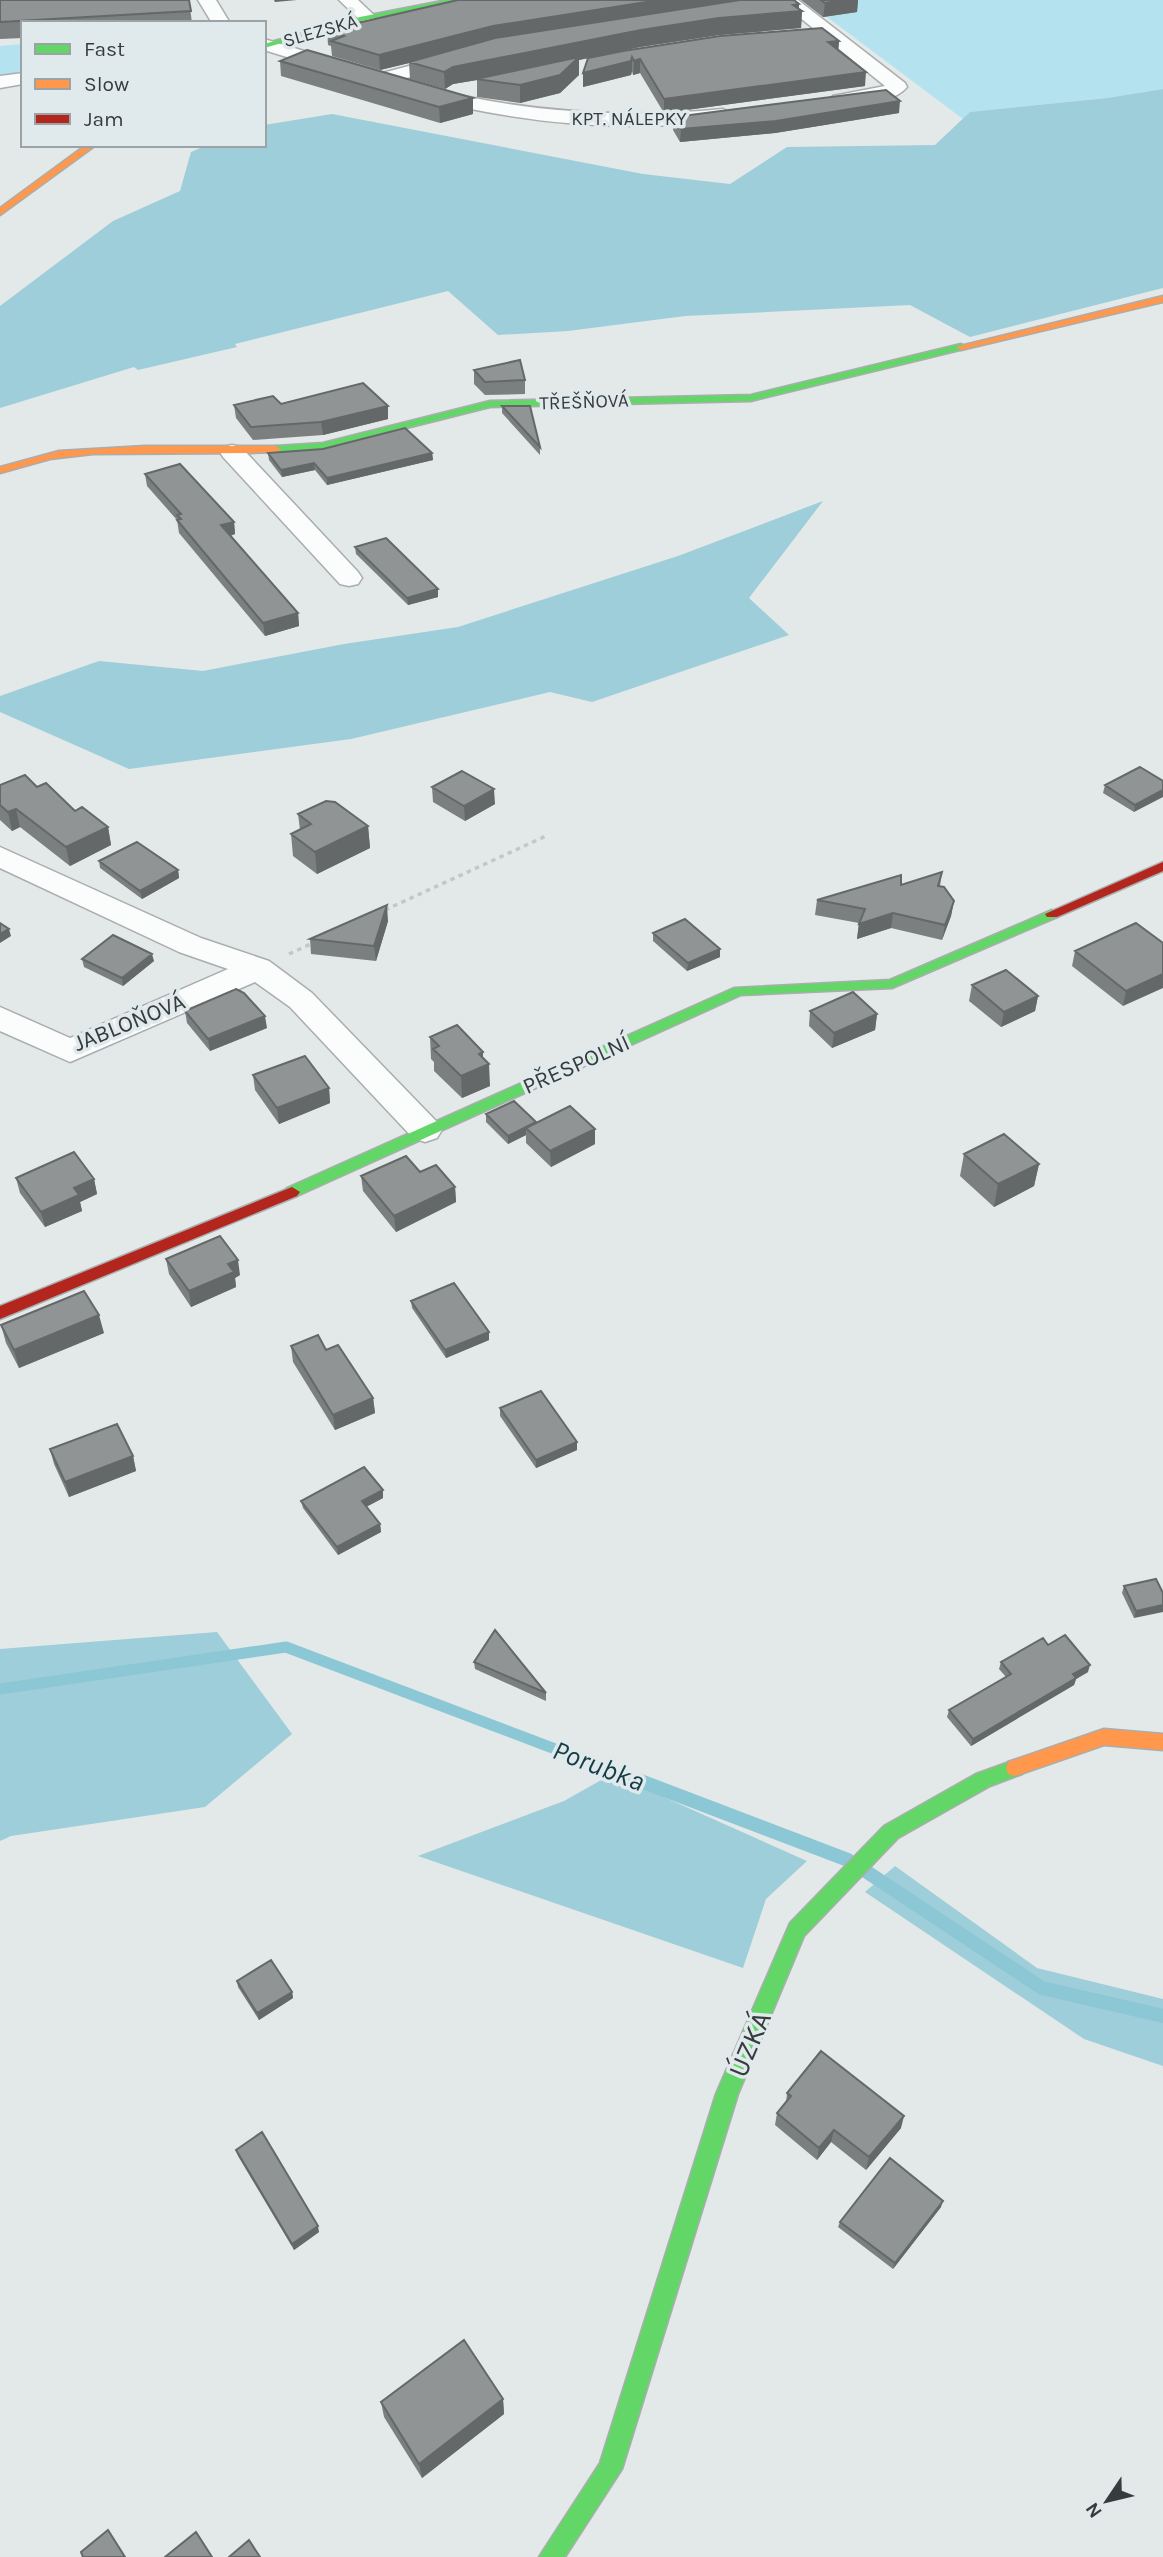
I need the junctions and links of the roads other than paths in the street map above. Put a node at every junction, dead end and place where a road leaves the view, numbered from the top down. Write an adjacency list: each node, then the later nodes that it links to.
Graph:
1 (207, 0): 6 (street)
2 (348, 0): 5 (street)
3 (458, 0): 5 (street, SLEZSKÁ)
4 (783, 1): 7 (street)
5 (367, 17): 9 (street, SLEZSKÁ)
6 (220, 21)
7 (829, 33): 8 (street); 17 (street)
8 (799, 38)
9 (266, 45)
10 (266, 45): 13 (street, KPT. NÁLEPKY)
11 (481, 52): 13 (street)
12 (21, 78): 14 (street)
13 (378, 80): 16 (street, KPT. NÁLEPKY)
14 (0, 82)
15 (483, 88): 16 (street)
16 (434, 95): 18 (street, KPT. NÁLEPKY)
17 (818, 103)
18 (741, 114)
19 (89, 147): 20 (street)
20 (0, 212)
21 (1163, 299): 22 (street, TŘEŠŇOVÁ)
22 (232, 452): 23 (street, TŘEŠŇOVÁ); 24 (street)
23 (0, 470)
24 (349, 578)
25 (0, 856): 27 (street)
26 (1163, 866): 29 (street, PŘESPOLNÍ)
27 (258, 968): 28 (street, JABLOŇOVÁ); 29 (street)
28 (0, 1018)
29 (425, 1130): 30 (street, PŘESPOLNÍ)
30 (0, 1313)
31 (1163, 1742): 32 (street, ÚZKÁ)
32 (551, 2557)

